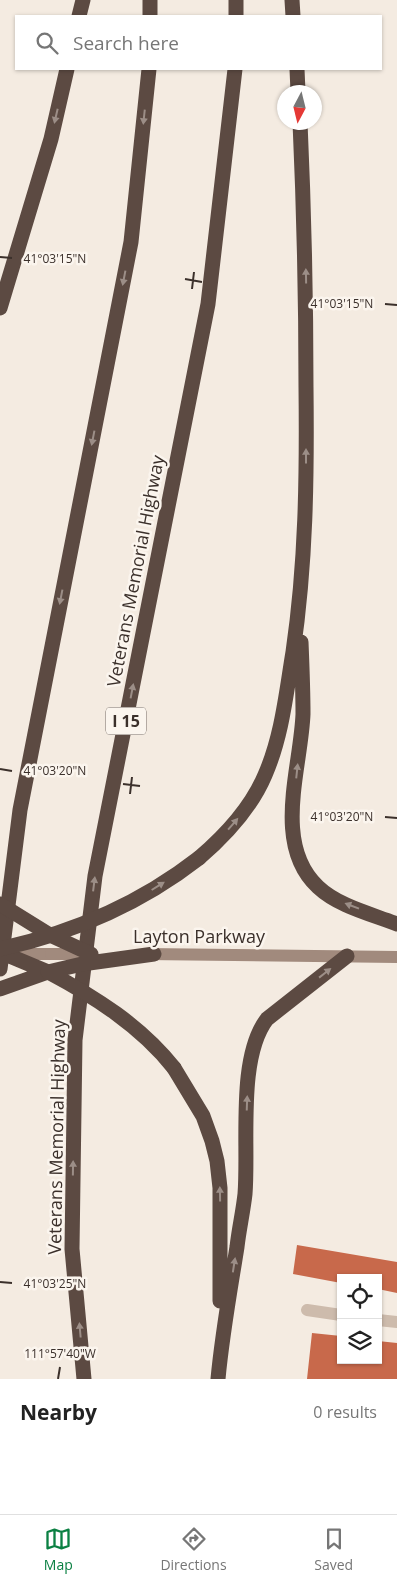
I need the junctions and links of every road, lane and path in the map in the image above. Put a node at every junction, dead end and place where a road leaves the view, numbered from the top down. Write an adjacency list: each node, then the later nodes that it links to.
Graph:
1 (83, 0): 5 (highway)
2 (150, 0): 6 (highway)
3 (236, 0): 7 (highway)
4 (292, 0): 8 (highway)
5 (79, 15)
6 (150, 15)
7 (236, 15)
8 (293, 15)
9 (67, 70): 15 (highway, one-way to 15)
10 (149, 70): 22 (highway, one-way to 22)
11 (235, 70): 32 (highway, Veterans Memorial Highway / I 15, one-way to 11)
12 (297, 70): 13 (highway)
13 (298, 85)
14 (300, 130): 16 (highway, one-way to 14)
15 (0, 308)
16 (300, 600): 18 (highway, one-way to 16); 19 (highway, one-way to 16, bridge)
17 (0, 904): 19 (highway, bridge)
18 (397, 924)
19 (50, 936): 20 (highway, bridge); 22 (highway, bridge)
20 (91, 954): 21 (main road, Layton Parkway, bridge); 22 (main road, Layton Parkway, bridge)
21 (154, 954): 23 (main road, Layton Parkway); 25 (highway, bridge)
22 (1, 956): 25 (highway)
23 (347, 956): 24 (main road, Layton Parkway); 31 (highway, one-way to 23)
24 (397, 957)
25 (48, 972): 26 (highway); 31 (highway, one-way to 25, bridge)
26 (0, 990)
27 (307, 1310): 28 (street)
28 (337, 1314)
29 (382, 1320): 30 (street)
30 (397, 1322)
31 (220, 1348): 33 (highway)
32 (84, 1379)
33 (218, 1379)

